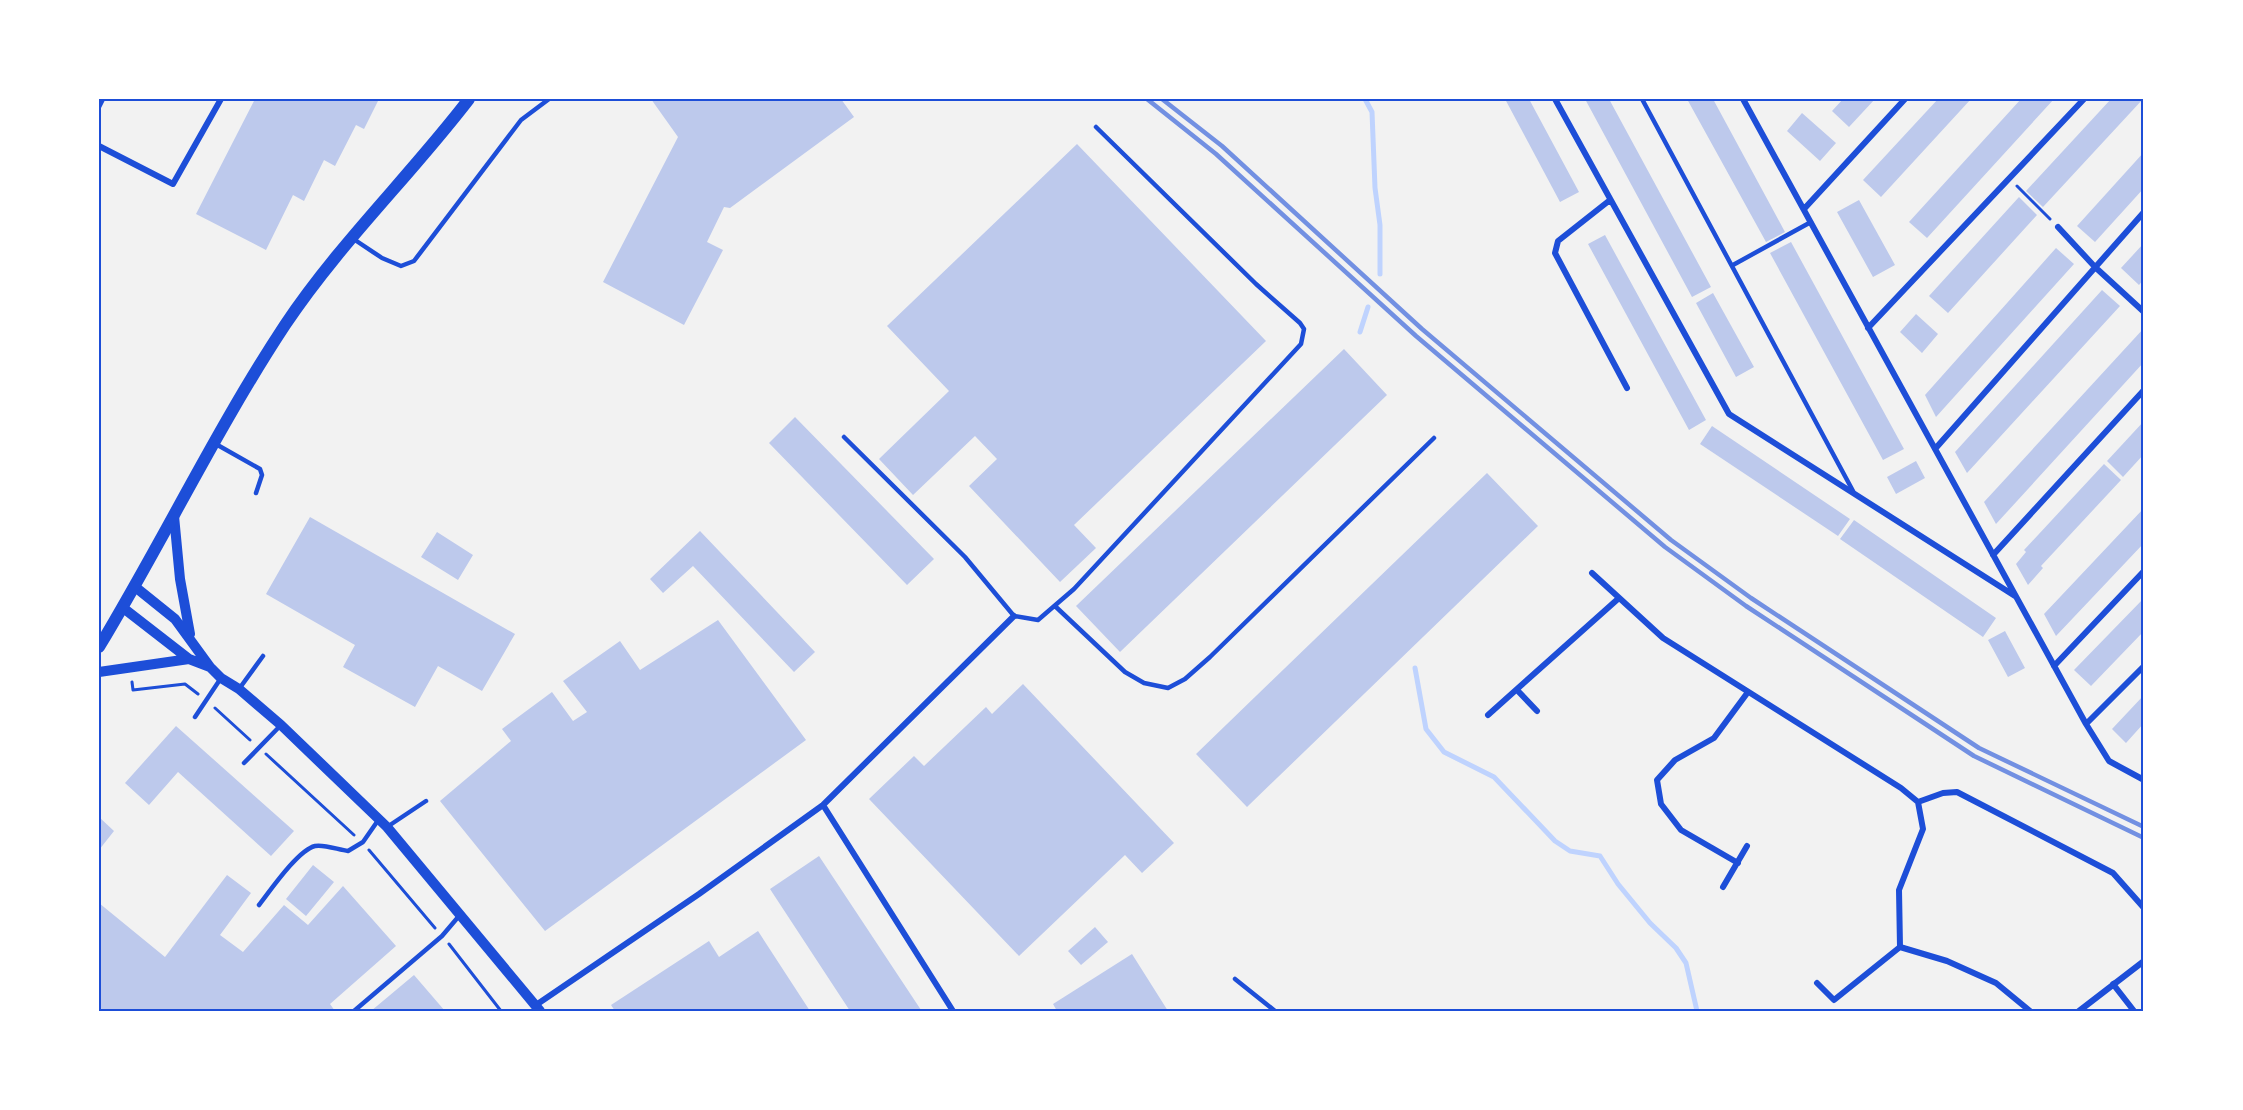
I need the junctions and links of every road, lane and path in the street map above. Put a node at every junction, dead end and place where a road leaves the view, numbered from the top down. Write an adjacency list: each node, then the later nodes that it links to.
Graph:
1 (103, 99): 10 (lane)
2 (221, 99): 12 (street)
3 (469, 99): 19 (main road)
4 (549, 99): 19 (lane)
5 (1556, 99): 14 (street)
6 (1642, 99): 20 (lane)
7 (1743, 99): 15 (street)
8 (1905, 99): 15 (street)
9 (2084, 99): 13 (street)
10 (99, 107)
11 (1096, 127): 39 (lane)
12 (99, 146)
13 (2010, 178): 18 (path); 23 (street)
14 (1610, 200): 24 (street); 30 (street)
15 (1804, 209): 17 (street)
16 (2144, 212): 21 (street)
17 (1811, 222): 20 (lane); 23 (street)
18 (2058, 226): 21 (street)
19 (352, 238): 28 (main road)
20 (1733, 265): 30 (lane)
21 (2095, 267): 22 (street); 29 (street)
22 (2144, 312)
23 (1868, 328): 29 (street)
24 (1627, 388)
25 (2144, 390): 33 (street)
26 (844, 437): 41 (lane)
27 (1434, 438): 39 (lane)
28 (214, 443): 31 (lane); 32 (main road)
29 (1935, 449): 33 (street)
30 (1853, 491): 37 (street)
31 (256, 493)
32 (174, 516): 36 (main road); 42 (street)
33 (1993, 555): 37 (street)
34 (2144, 571): 47 (street)
35 (1592, 573): 38 (street)
36 (134, 586): 40 (main road); 42 (street)
37 (2016, 597): 47 (street)
38 (1619, 598): 53 (street); 54 (street)
39 (1056, 607): 41 (lane)
40 (122, 608): 43 (main road); 45 (street)
41 (1014, 616): 66 (street)
42 (190, 637): 49 (street)
43 (99, 647)
44 (263, 656): 52 (lane)
45 (189, 659): 46 (street); 49 (street)
46 (130, 665): 50 (street); 55 (path)
47 (2054, 666): 59 (street)
48 (2144, 666): 59 (street)
49 (210, 668): 51 (street)
50 (99, 672)
51 (221, 678): 52 (street); 55 (lane)
52 (238, 689): 60 (street)
53 (1517, 690): 56 (street); 57 (street)
54 (1748, 692): 65 (street); 70 (street)
55 (206, 700): 58 (lane); 61 (path)
56 (1537, 711)
57 (1488, 715)
58 (195, 717)
59 (2086, 724): 63 (street)
60 (281, 725): 61 (lane); 67 (street)
61 (258, 748): 62 (lane); 68 (path)
62 (244, 763)
63 (2144, 780)
64 (426, 801): 67 (lane)
65 (1918, 802): 73 (street); 76 (street)
66 (823, 805): 81 (street); 84 (street)
67 (383, 823): 68 (lane); 74 (street)
68 (363, 842): 72 (lane); 75 (path)
69 (1747, 846): 70 (street)
70 (1738, 863): 71 (street)
71 (1723, 887)
72 (259, 905)
73 (2144, 908)
74 (461, 914): 75 (lane); 81 (street)
75 (442, 936): 82 (lane); 83 (path)
76 (1900, 947): 79 (street); 86 (street)
77 (2144, 961): 80 (street)
78 (1235, 979): 85 (lane)
79 (1817, 983)
80 (2114, 984): 87 (street); 88 (street)
81 (534, 1009)
82 (354, 1011)
83 (501, 1011)
84 (953, 1011)
85 (1275, 1011)
86 (2030, 1011)
87 (2079, 1011)
88 (2134, 1011)

